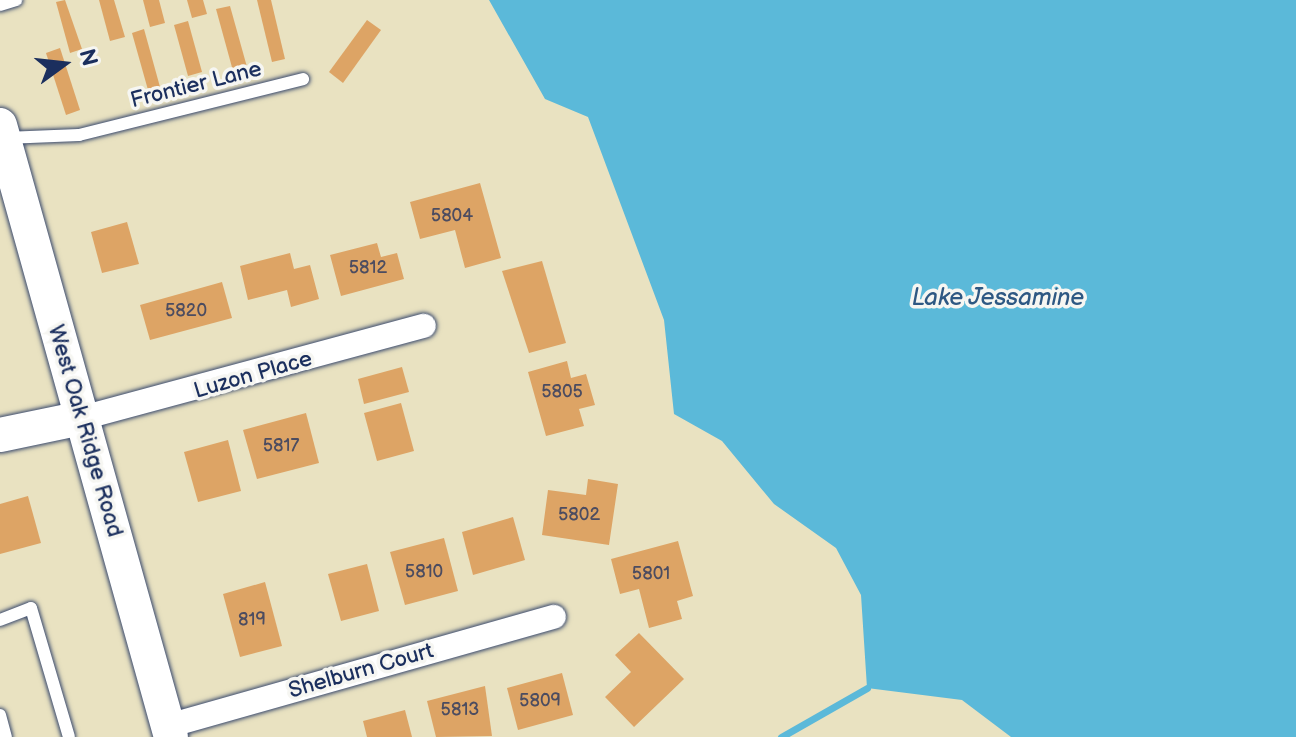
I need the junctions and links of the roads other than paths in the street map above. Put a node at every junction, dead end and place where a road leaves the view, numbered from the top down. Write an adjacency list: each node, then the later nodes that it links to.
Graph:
1 (16, 0): 2 (lane)
2 (0, 5)
3 (303, 79): 4 (lane, Frontier Lane)
4 (2, 132): 6 (main road, West Oak Ridge Road)
5 (424, 326): 6 (street, Luzon Place)
6 (82, 418): 7 (main road); 11 (main road, West Oak Ridge Road)
7 (0, 435)
8 (554, 617): 11 (street, Shelburn Court)
9 (0, 620): 13 (lane)
10 (0, 715): 12 (lane)
11 (169, 731)
12 (6, 737)
13 (69, 737)

